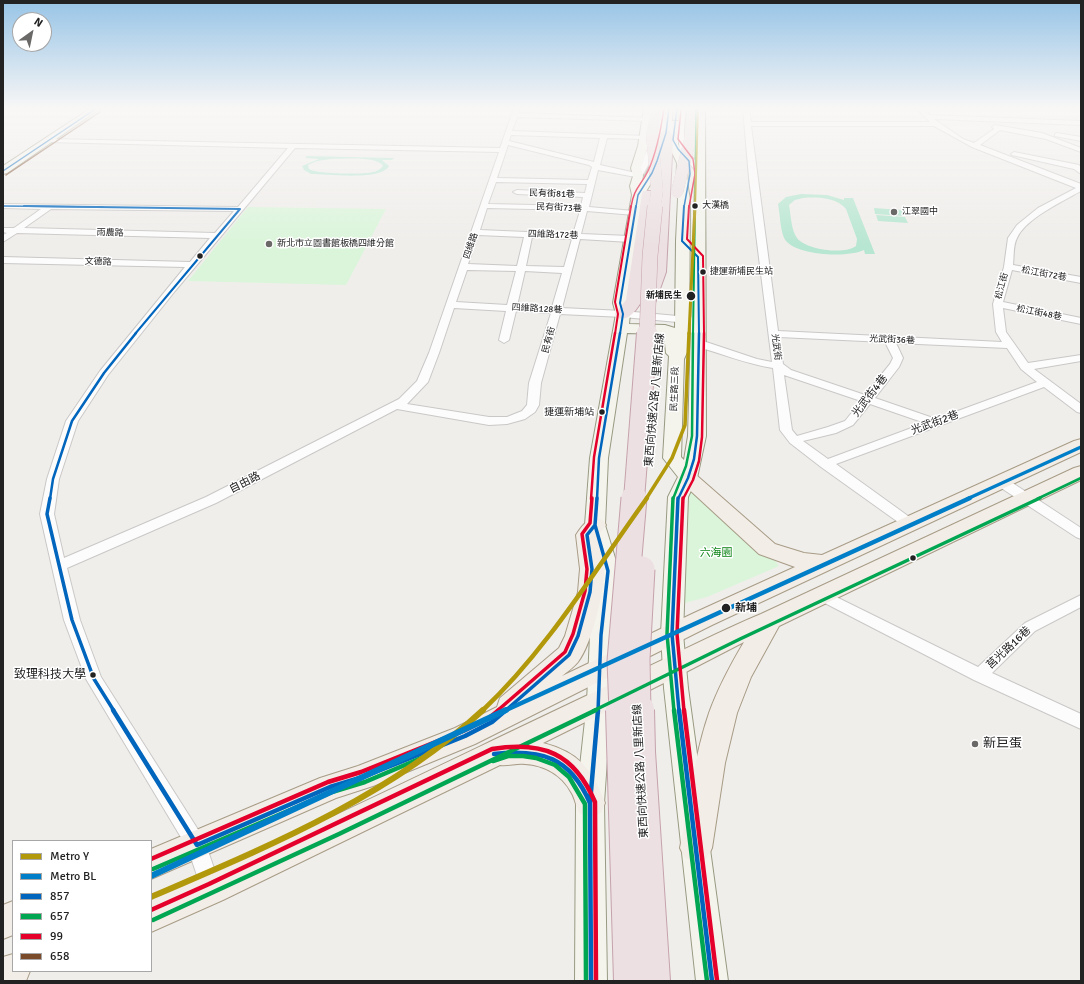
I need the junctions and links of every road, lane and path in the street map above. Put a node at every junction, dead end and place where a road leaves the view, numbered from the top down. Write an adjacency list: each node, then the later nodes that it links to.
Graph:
1 (29, 154): 20 (main road)
2 (286, 154): 33 (street)
3 (501, 154): 24 (street, 四維路)
4 (582, 154): 19 (street)
5 (599, 154): 19 (street, 民有街)
6 (646, 154): 23 (main road, 民生路三段)
7 (647, 154): 43 (highway)
8 (649, 154): 23 (street)
9 (657, 154): 29 (main road, 民生路三段)
10 (661, 154): 53 (highway, 東西向快速公路 八里新店線, bridge)
11 (669, 154): 53 (highway)
12 (677, 154): 44 (main road, 民生路三段)
13 (685, 154): 21 (street)
14 (688, 154): 53 (highway, 東西向快速公路 八里新店線, bridge)
15 (700, 154): 21 (main road)
16 (751, 154): 62 (street, 光武街)
17 (996, 154): 26 (street)
18 (1014, 154): 22 (street)
19 (596, 166): 23 (street); 25 (street, 民有街)
20 (3, 171)
21 (700, 171): 45 (main road)
22 (1081, 172)
23 (638, 176): 29 (main road, 民生路三段)
24 (493, 180): 25 (street); 31 (street, 四維路)
25 (591, 182): 28 (street, 民有街)
26 (1081, 187): 49 (street, 松江街)
27 (517, 192): 28 (street, 民有街81巷)
28 (588, 195): 34 (street, 民有街)
29 (638, 195): 35 (main road, 民生路三段)
30 (3, 206): 32 (street)
31 (485, 206): 34 (street, 民有街73巷); 38 (street, 四維路)
32 (49, 207): 33 (street); 37 (street)
33 (240, 209): 40 (street)
34 (584, 209): 35 (street, 民有街73巷); 41 (street, 民有街)
35 (634, 212): 43 (main road, 民生路三段)
36 (3, 230): 37 (street, 雨農路)
37 (15, 230): 40 (street, 雨農路); 42 (street)
38 (475, 232): 39 (street, 四維路172巷); 48 (street, 四維路)
39 (529, 234): 41 (street, 四維路172巷); 50 (street)
40 (218, 236): 47 (street)
41 (576, 236): 43 (street, 四維路172巷); 51 (street, 民有街)
42 (3, 239)
43 (636, 240): 59 (highway)
44 (682, 241): 45 (main road); 58 (main road, 民生路三段)
45 (698, 257): 60 (main road)
46 (3, 260): 47 (street, 文德路)
47 (192, 265): 90 (street)
48 (465, 267): 50 (street); 55 (street, 四維路)
49 (1008, 267): 52 (street, 松江街72巷); 54 (street, 松江街)
50 (520, 268): 51 (street); 56 (street)
51 (568, 270): 57 (street, 民有街)
52 (1081, 280)
53 (660, 296): 109 (highway, 東西向快速公路 八里新店線, bridge); 110 (highway, 東西向快速公路 八里新店線, bridge)
54 (998, 304): 61 (street, 松江街48巷); 66 (street, 松江街)
55 (452, 305): 56 (street, 四維路128巷); 71 (street, 四維路)
56 (512, 308): 57 (street, 四維路128巷); 63 (street)
57 (557, 310): 59 (street, 四維路128巷); 76 (street, 民有街)
58 (682, 319): 59 (street, 四維路128巷); 60 (street, 四維路128巷); 68 (main road, 民生路三段)
59 (621, 321): 68 (main road); 87 (main road)
60 (699, 321): 65 (main road)
61 (1081, 321)
62 (774, 334): 64 (street, 光武街36巷); 69 (street, 光武街)
63 (504, 340)
64 (889, 340): 66 (street, 光武街36巷); 74 (street, 光武街4巷)
65 (698, 344): 69 (street); 83 (main road)
66 (1010, 345): 70 (street, 松江街)
67 (1081, 358): 70 (street)
68 (676, 359): 83 (main road, 民生路三段)
69 (778, 366): 74 (street); 79 (street, 光武街)
70 (1025, 367): 72 (street, 松江街)
71 (422, 382): 76 (street, 自由路)
72 (1044, 383): 73 (street, 松江街); 78 (street, 光武街2巷)
73 (1062, 395): 75 (street); 77 (street, 松江街)
74 (869, 399): 78 (street); 79 (street, 光武街4巷)
75 (1081, 399)
76 (395, 405): 90 (street, 自由路)
77 (1081, 410)
78 (936, 423): 81 (street, 光武街2巷)
79 (794, 440): 81 (street, 光武街)
80 (1081, 445): 84 (main road)
81 (825, 464): 86 (street, 光武街)
82 (1081, 472): 85 (main road)
83 (688, 478): 89 (main road); 94 (main road)
84 (1000, 481): 85 (street); 86 (main road)
85 (1027, 498): 88 (street); 91 (main road)
86 (910, 524): 89 (main road)
87 (595, 525): 96 (main road); 99 (main road)
88 (1081, 534)
89 (823, 563): 94 (main road)
90 (59, 566): 103 (street)
91 (822, 595): 93 (main road); 97 (street)
92 (1081, 600): 97 (street, 莒光路16巷)
93 (770, 620): 95 (main road); 104 (main road)
94 (672, 634): 95 (main road); 96 (main road)
95 (675, 666): 98 (main road); 104 (main road)
96 (599, 671): 98 (main road); 99 (main road)
97 (980, 675): 100 (street)
98 (599, 702): 101 (main road); 102 (main road)
99 (492, 722): 103 (main road)
100 (1081, 722)
101 (494, 754): 102 (main road); 106 (main road)
102 (590, 803): 108 (main road)
103 (197, 845): 105 (main road); 106 (street)
104 (696, 848): 111 (main road)
105 (152, 864)
106 (211, 888): 107 (main road)
107 (152, 914)
108 (591, 981)
109 (630, 981)
110 (654, 981)
111 (712, 981)

